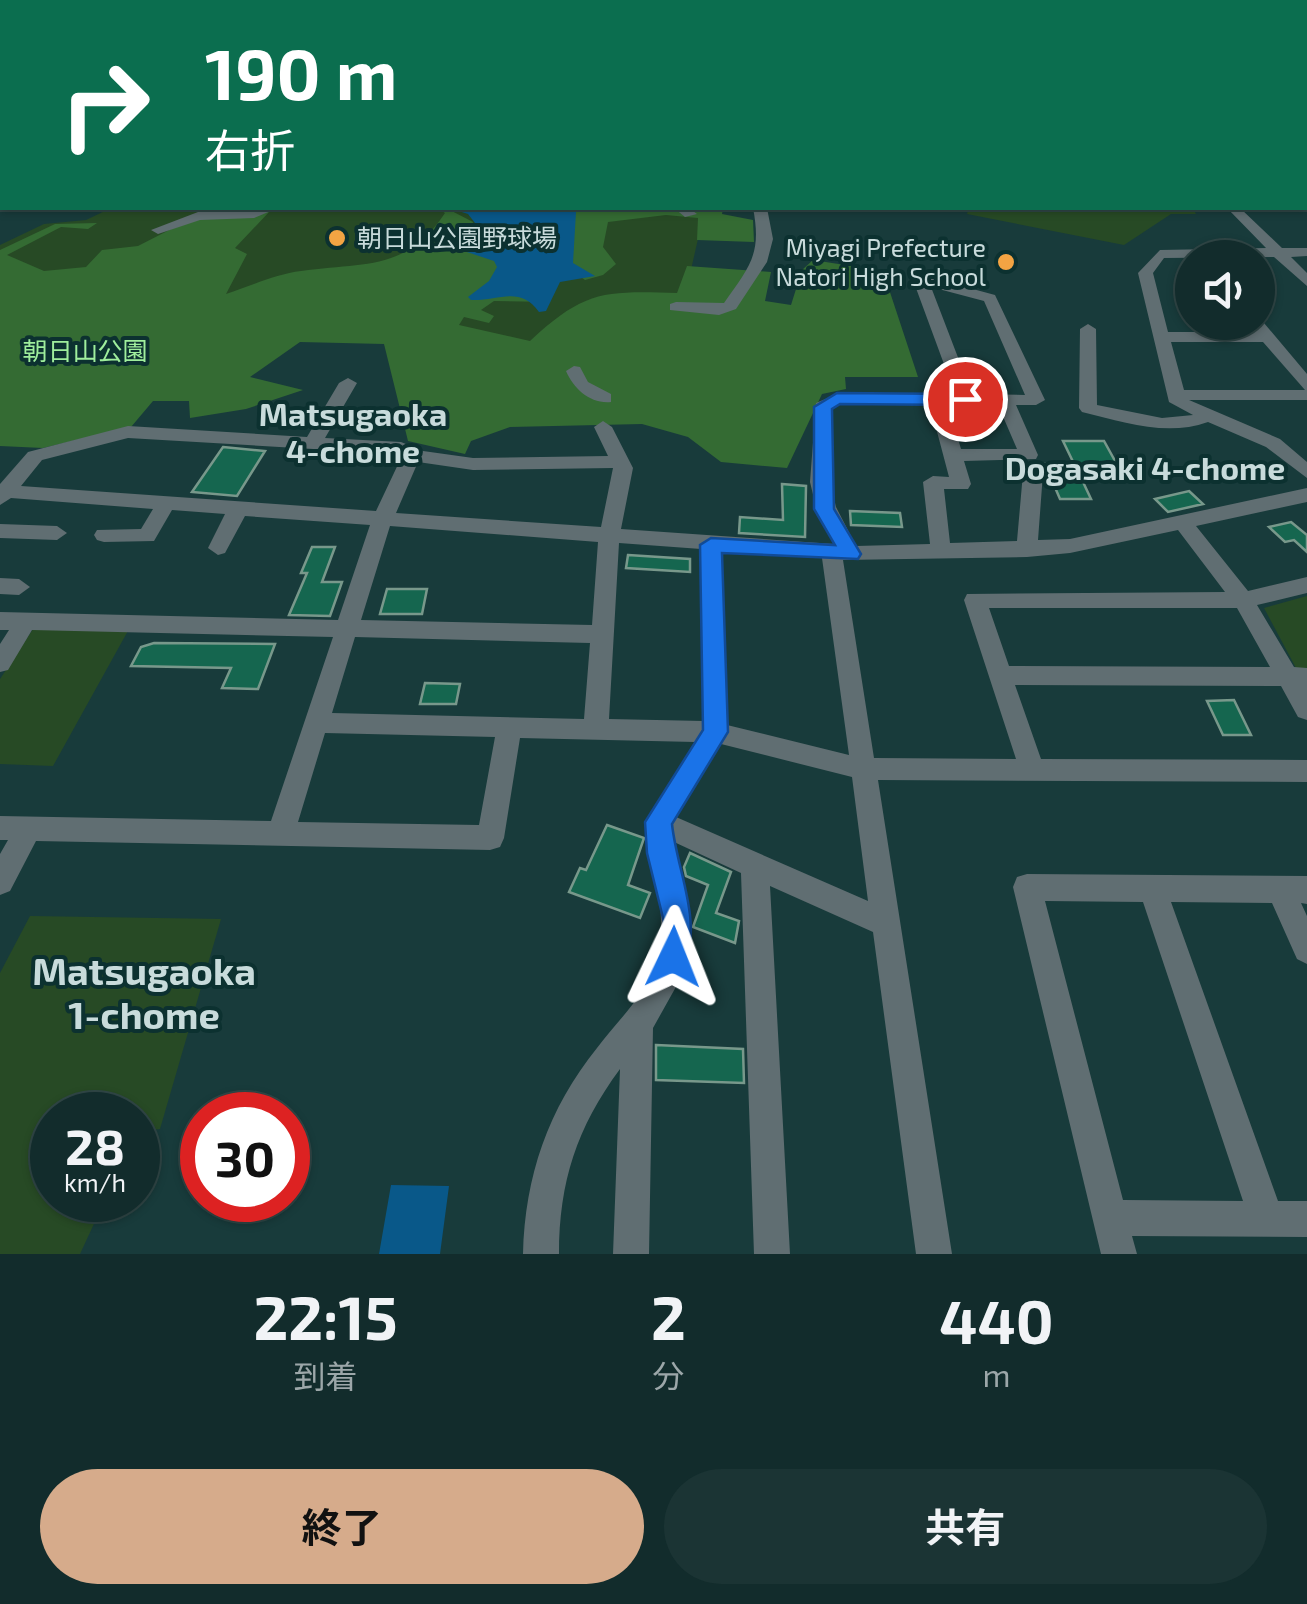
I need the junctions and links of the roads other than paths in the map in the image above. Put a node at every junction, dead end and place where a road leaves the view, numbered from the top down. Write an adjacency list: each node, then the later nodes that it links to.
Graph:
1 (265, 210): 4 (street)
2 (760, 210): 10 (street)
3 (1235, 210): 7 (street)
4 (158, 230)
5 (1307, 252): 7 (street)
6 (1275, 253): 7 (street)
7 (1280, 253): 9 (street)
8 (1175, 254): 12 (street)
9 (1307, 281)
10 (676, 307)
11 (1088, 329): 24 (street)
12 (1162, 337): 13 (street); 18 (street)
13 (1175, 337)
14 (1270, 340): 17 (street)
15 (574, 371): 20 (street)
16 (348, 383): 26 (street)
17 (1307, 385)
18 (1176, 395): 19 (street); 24 (street)
19 (1307, 395)
20 (605, 398)
21 (965, 399): 22 (street); 23 (street); 23 (street)
22 (938, 400): 28 (street); 46 (street)
23 (1005, 401): 28 (street)
24 (1204, 417): 30 (street)
25 (603, 427): 29 (street)
26 (313, 443): 27 (street); 32 (street)
27 (411, 456): 29 (street); 36 (street)
28 (956, 456): 45 (street)
29 (622, 462): 41 (street)
30 (1307, 472)
31 (1033, 473): 44 (street)
32 (2, 494): 34 (street)
33 (1307, 496): 37 (street)
34 (166, 504): 35 (street); 40 (street)
35 (238, 509): 36 (street); 43 (street)
36 (382, 520): 41 (street); 51 (street)
37 (1184, 524): 44 (street); 48 (street)
38 (0, 532): 39 (street)
39 (57, 533)
40 (104, 535)
41 (609, 537): 42 (street); 52 (street)
42 (711, 545): 46 (street); 60 (street)
43 (218, 548)
44 (1026, 550): 45 (street)
45 (941, 553): 46 (street)
46 (841, 554): 61 (street)
47 (1307, 584): 48 (street)
48 (1243, 600): 54 (street); 55 (street)
49 (0, 621): 50 (street)
50 (26, 622): 51 (street); 53 (street)
51 (345, 628): 52 (street); 57 (street)
52 (601, 634): 59 (street)
53 (0, 663)
54 (1000, 675): 55 (street); 62 (street)
55 (1297, 676): 56 (street)
56 (1307, 710)
57 (316, 723): 58 (street); 66 (street)
58 (509, 728): 59 (street); 66 (street)
59 (596, 728): 60 (street)
60 (715, 732): 61 (street); 64 (street)
61 (862, 769): 62 (street); 71 (street)
62 (1032, 769): 63 (street)
63 (1307, 771)
64 (658, 822): 67 (street); 73 (street)
65 (14, 828): 66 (street); 68 (street)
66 (281, 833)
67 (755, 867): 71 (street); 79 (street)
68 (0, 882)
69 (1152, 888): 70 (street); 74 (street); 75 (street)
70 (1293, 890): 72 (street)
71 (884, 924): 80 (street)
72 (1307, 950)
73 (637, 1026): 77 (street); 78 (street)
74 (1110, 1218): 75 (street); 81 (street)
75 (1267, 1219): 76 (street)
76 (1307, 1219)
77 (541, 1254)
78 (631, 1254)
79 (772, 1254)
80 (934, 1254)
81 (1119, 1254)

